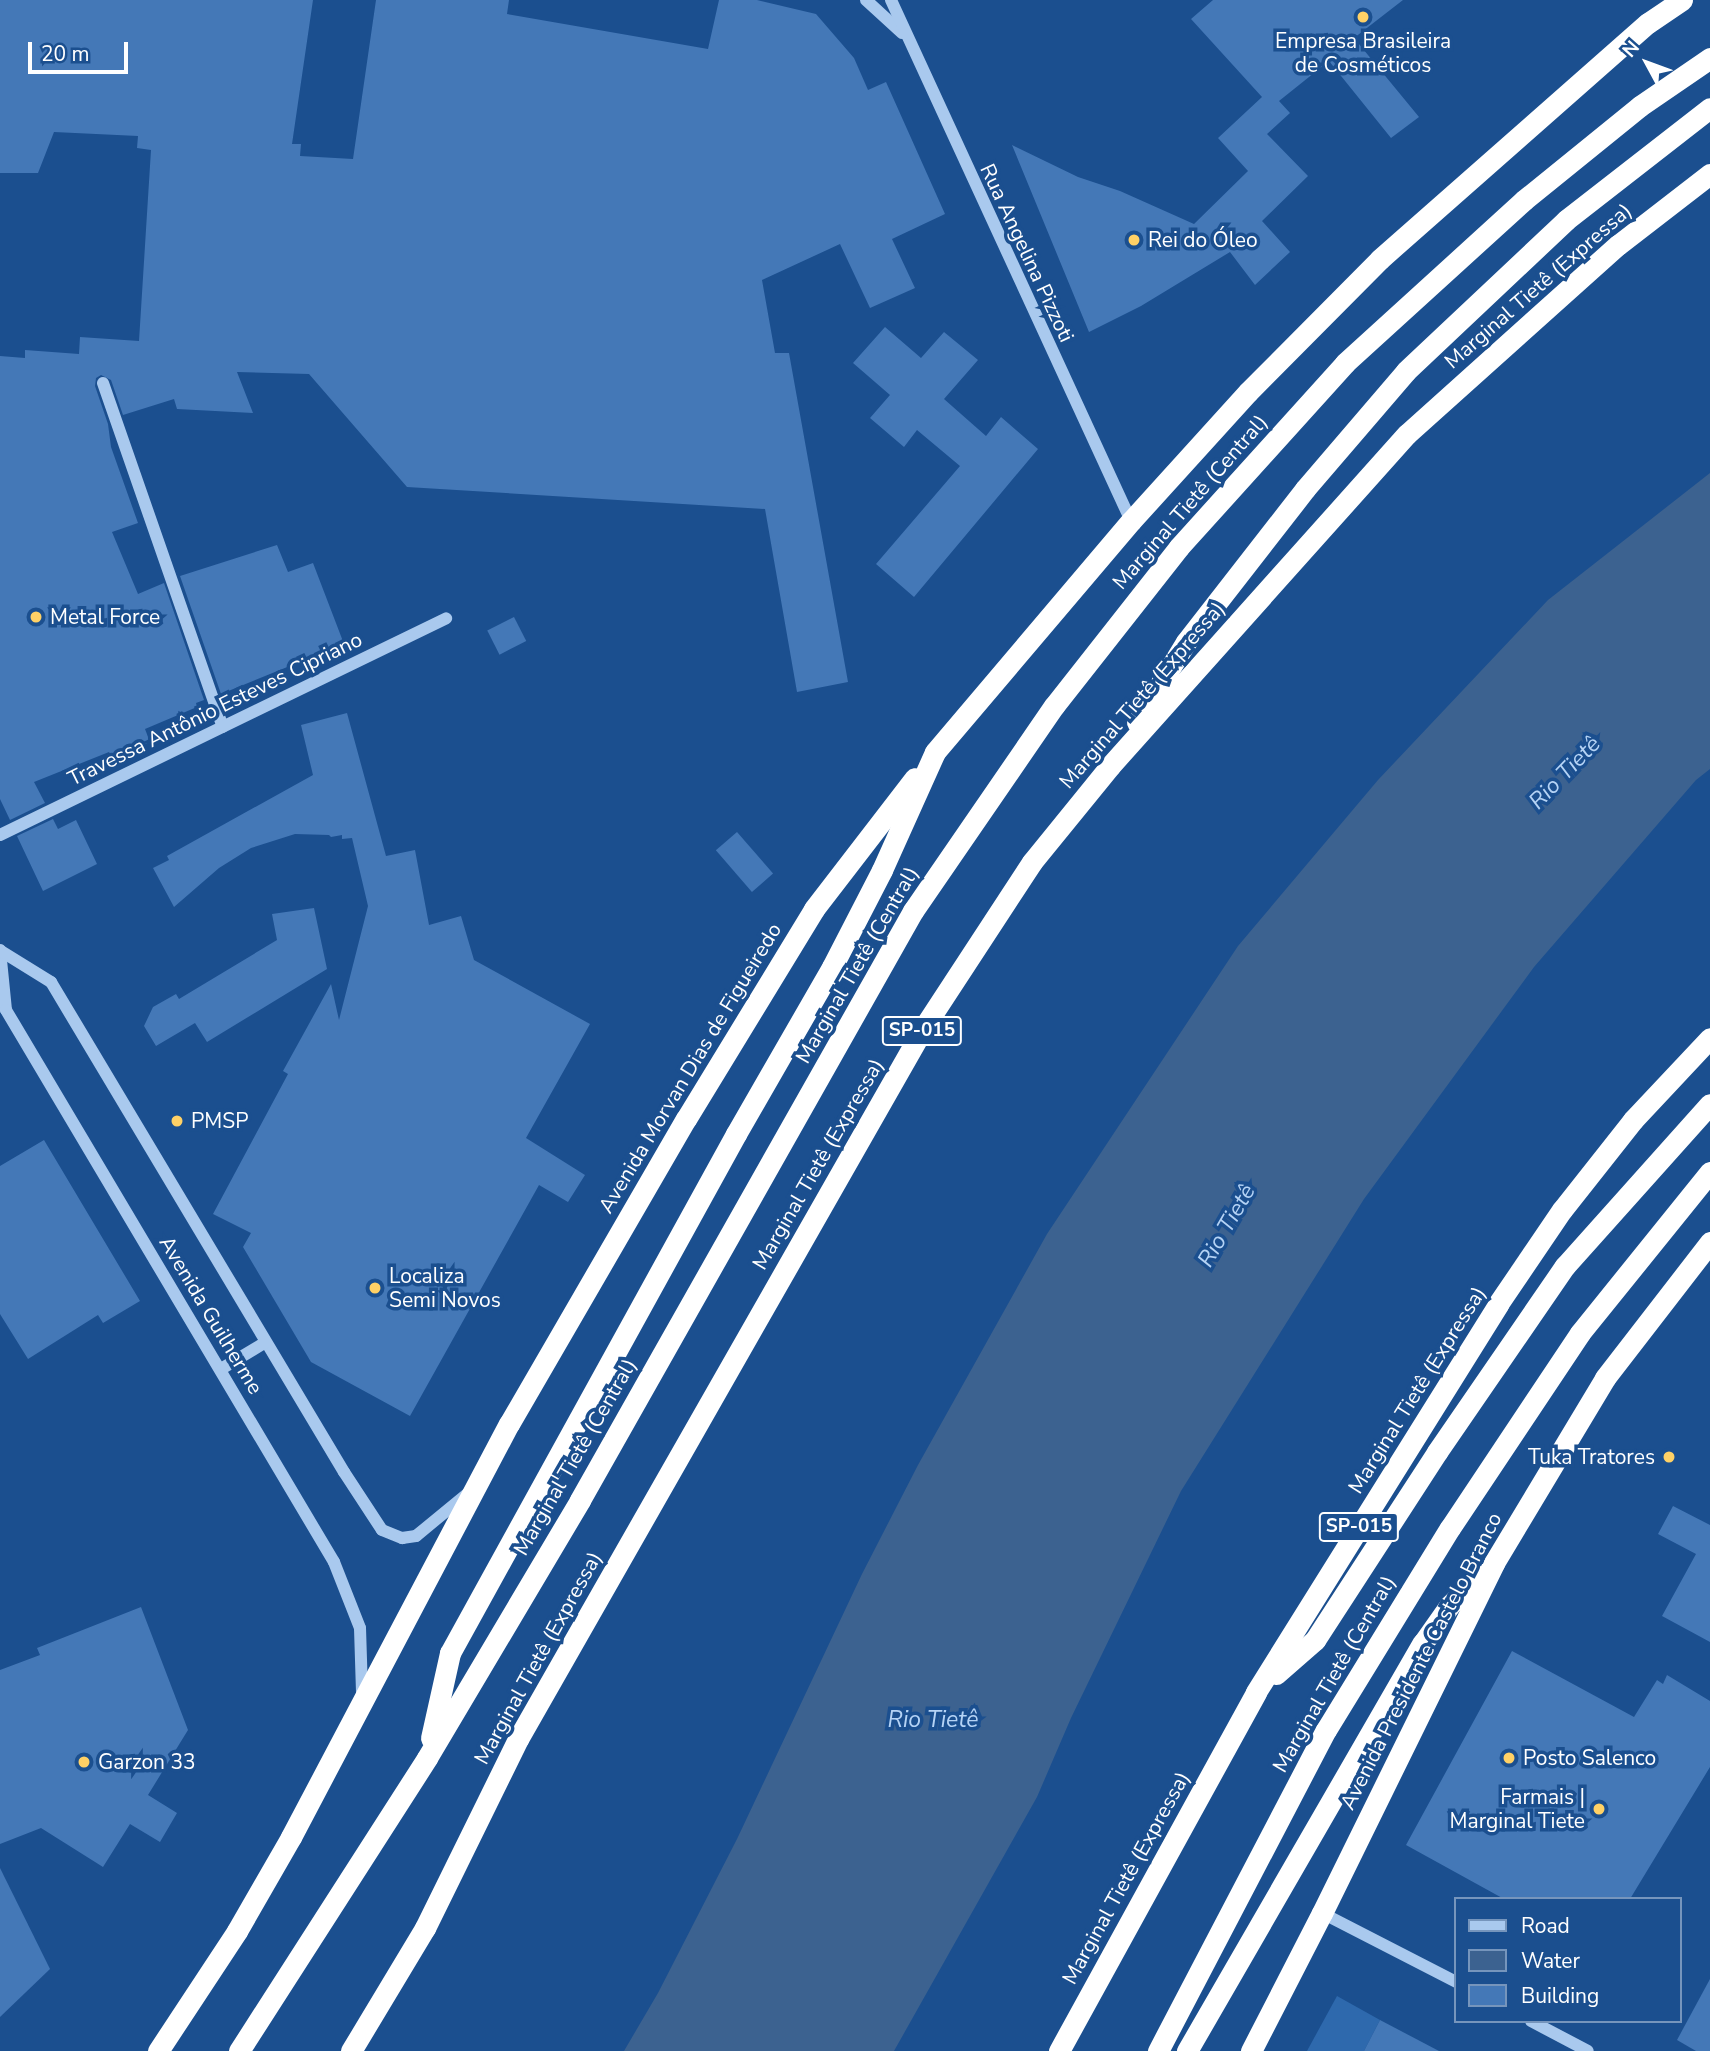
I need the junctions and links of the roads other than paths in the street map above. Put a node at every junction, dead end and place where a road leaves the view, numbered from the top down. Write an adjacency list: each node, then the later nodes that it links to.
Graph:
1 (866, 0): 4 (street)
2 (891, 0): 4 (street, Rua Angelina Pizzoti)
3 (1682, 0): 9 (highway)
4 (905, 35): 9 (street, Rua Angelina Pizzoti)
5 (1710, 58): 26 (highway, Marginal Tietê (Central))
6 (1710, 108): 13 (highway)
7 (1710, 174): 13 (highway, Marginal Tietê (Expressa) / SP-015)
8 (103, 383): 11 (street)
9 (1131, 521): 12 (highway)
10 (446, 618): 11 (street, Travessa Antônio Esteves Cipriano)
11 (223, 727): 14 (street, Travessa Antônio Esteves Cipriano)
12 (935, 752): 22 (highway, Avenida Morvan Dias de Figueiredo); 26 (highway)
13 (1110, 766): 32 (highway, Marginal Tietê (Expressa) / SP-015)
14 (0, 835)
15 (0, 951): 20 (street, Avenida Guilherme); 21 (street, Avenida Guilherme)
16 (1710, 1038): 24 (highway, Marginal Tietê (Expressa) / SP-015)
17 (1710, 1104): 24 (highway)
18 (1710, 1172): 34 (highway, Marginal Tietê (Central))
19 (1710, 1242): 23 (highway, Avenida Presidente Castelo Branco)
20 (266, 1342): 21 (street); 22 (street, Avenida Guilherme)
21 (221, 1369): 25 (street, Avenida Guilherme)
22 (475, 1489): 25 (highway, Avenida Morvan Dias de Figueiredo)
23 (1494, 1563): 27 (highway, Avenida Presidente Castelo Branco); 35 (highway)
24 (1256, 1692): 33 (highway, Marginal Tietê (Expressa) / SP-015)
25 (362, 1707): 30 (highway, Avenida Morvan Dias de Figueiredo)
26 (427, 1758): 31 (highway, Marginal Tietê (Central))
27 (1322, 1913): 28 (street); 36 (highway, Avenida Presidente Castelo Branco)
28 (1454, 1981)
29 (1535, 2023): 37 (street)
30 (158, 2051)
31 (239, 2051)
32 (351, 2051)
33 (1059, 2051)
34 (1158, 2051)
35 (1187, 2051)
36 (1251, 2051)
37 (1588, 2051)

